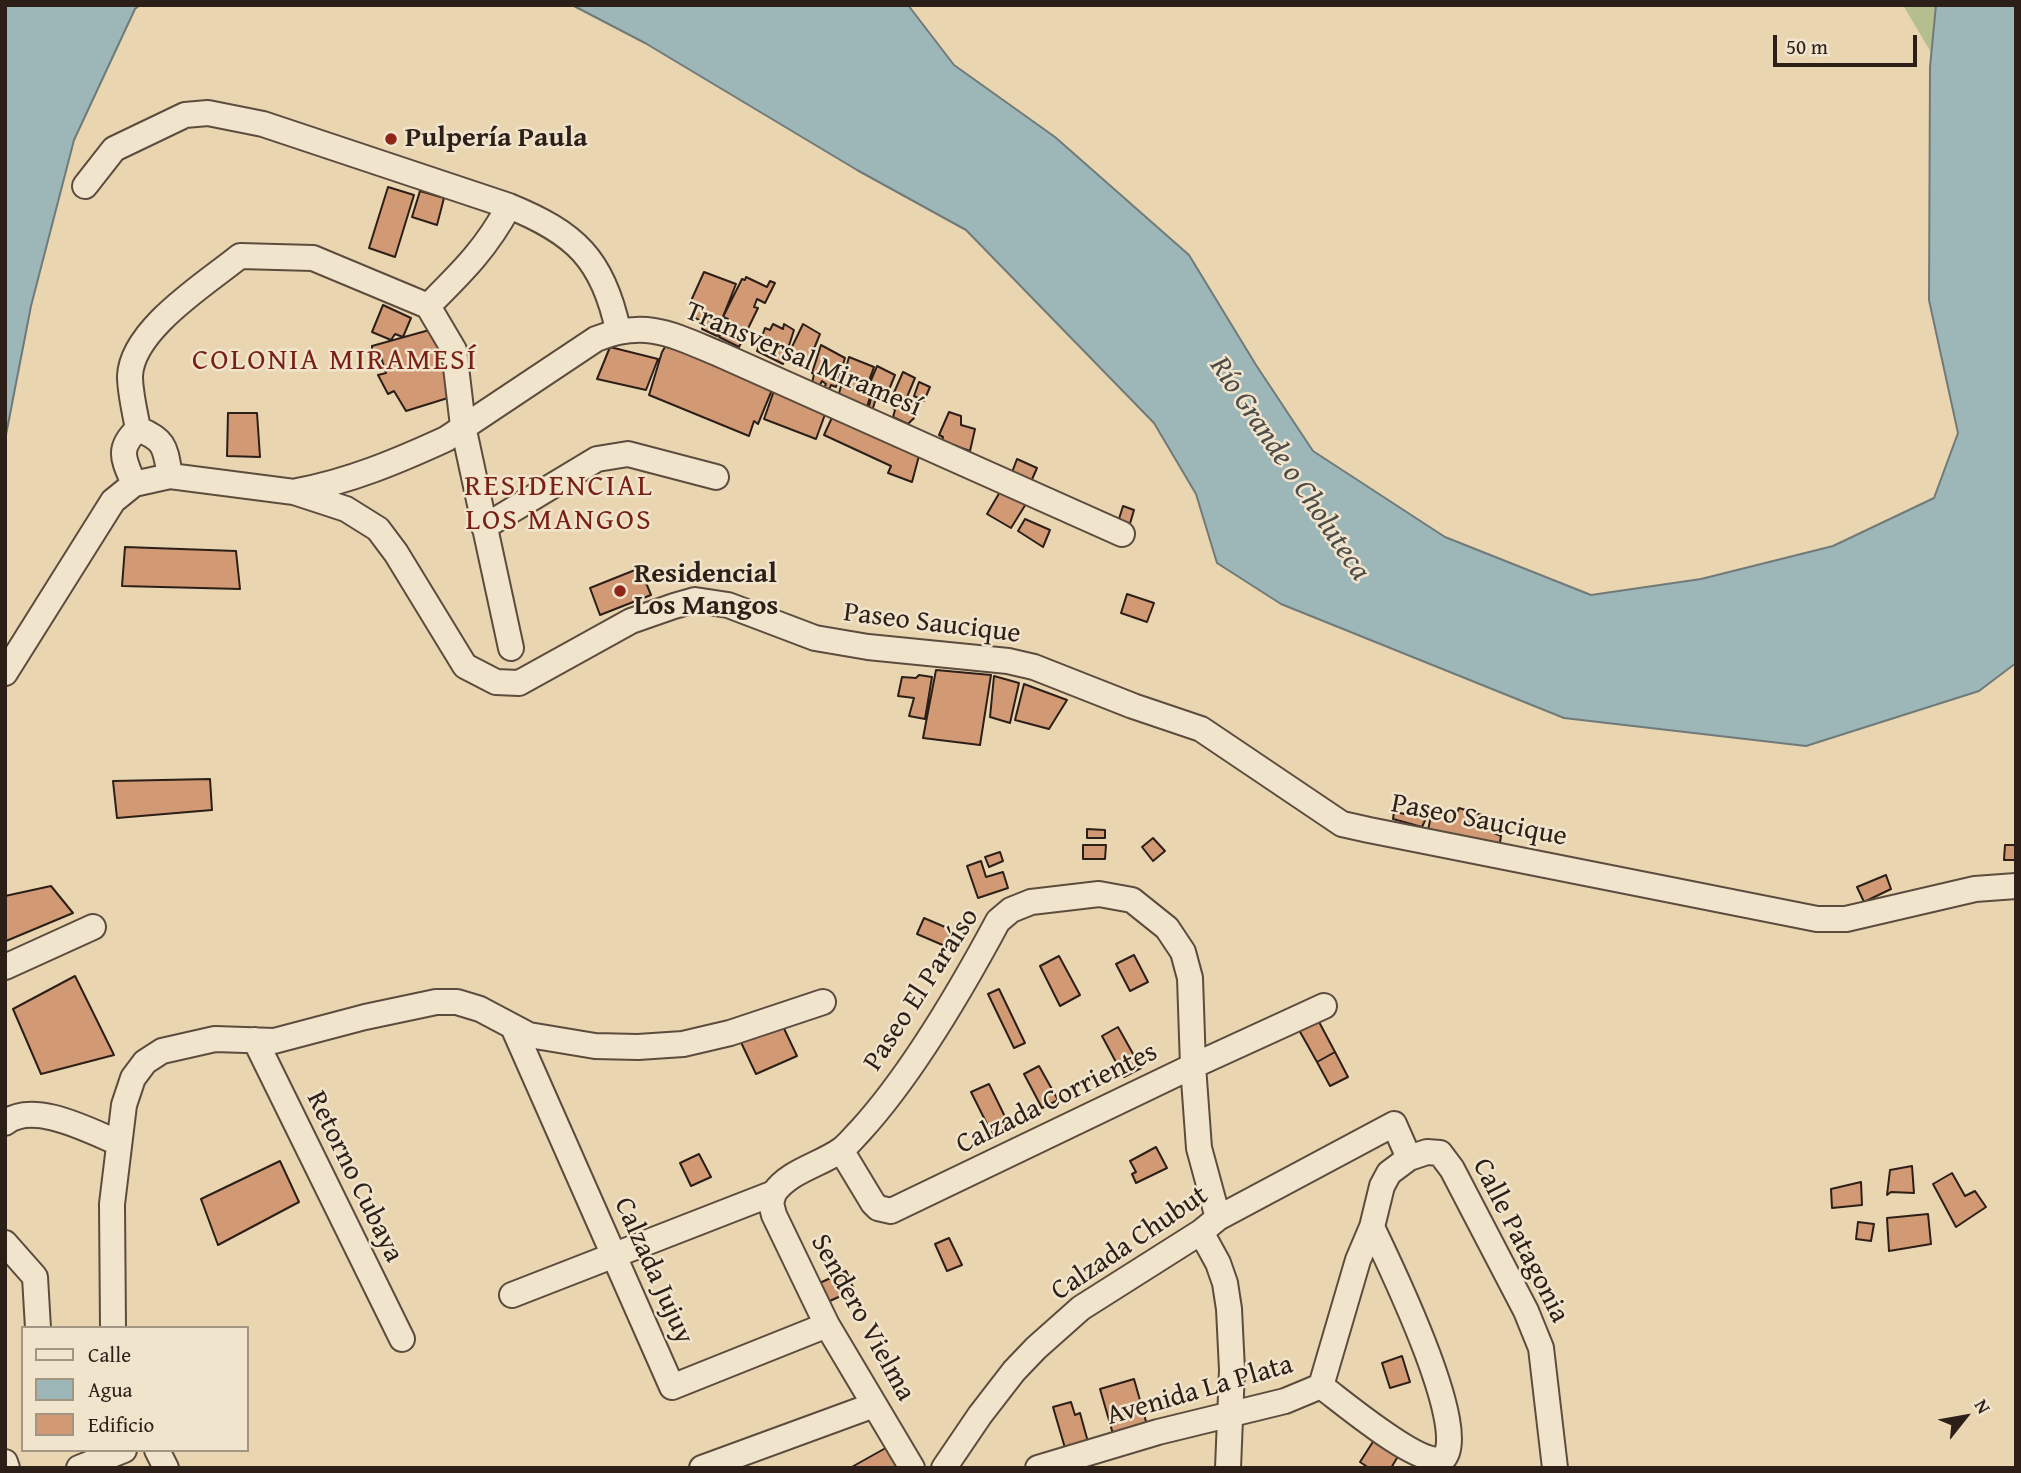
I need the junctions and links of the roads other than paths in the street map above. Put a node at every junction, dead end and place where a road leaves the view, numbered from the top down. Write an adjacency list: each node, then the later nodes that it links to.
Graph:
1 (85, 186): 2 (street)
2 (509, 206): 3 (street); 4 (street)
3 (428, 306): 5 (street); 6 (street)
4 (618, 330): 5 (street); 12 (street, Transversal Miramesí)
5 (463, 426): 10 (street); 11 (street)
6 (138, 429): 7 (street); 9 (street)
7 (170, 476): 9 (street, Paseo Saucique); 10 (street, Paseo Saucique)
8 (716, 477): 11 (street)
9 (134, 484): 14 (street)
10 (294, 492): 15 (street, Paseo Saucique)
11 (484, 527): 13 (street)
12 (1122, 534)
13 (511, 648)
14 (5, 673)
15 (2016, 886)
16 (93, 927): 17 (street)
17 (5, 967)
18 (823, 1002): 20 (street)
19 (1324, 1006): 22 (street, Calzada Corrientes)
20 (513, 1027): 21 (street); 31 (street, Calzada Jujuy)
21 (255, 1040): 24 (street); 36 (street, Retorno Cubaya)
22 (1193, 1066): 25 (street, Calzada Corrientes); 25 (street, Paseo El Paraíso); 28 (street, Paseo El Paraíso)
23 (8, 1114): 24 (street)
24 (119, 1143): 35 (street)
25 (841, 1150): 27 (street, Paseo El Paraíso)
26 (1409, 1158): 28 (street, Calzada Chubut); 29 (street); 52 (street, Calle Patagonia)
27 (774, 1193): 31 (street, Paseo El Paraíso); 33 (street, Sendero Vielma)
28 (1210, 1225): 39 (street, Paseo El Paraíso); 49 (street, Calzada Chubut)
29 (1372, 1227): 37 (street); 37 (street, Avenida La Plata)
30 (5, 1243): 34 (street)
31 (614, 1255): 32 (street, Paseo El Paraíso); 33 (street, Calzada Jujuy)
32 (512, 1295)
33 (827, 1325): 38 (street, Sendero Vielma)
34 (38, 1326)
35 (113, 1326)
36 (402, 1339)
37 (1321, 1386): 39 (street, Avenida La Plata)
38 (874, 1405): 47 (street); 48 (street, Sendero Vielma)
39 (1229, 1416): 43 (street, Avenida La Plata); 51 (street, Paseo El Paraíso)
40 (119, 1452): 45 (street)
41 (158, 1452): 46 (street)
42 (5, 1462): 44 (street)
43 (1080, 1462): 50 (street, Avenida La Plata)
44 (7, 1468)
45 (79, 1468)
46 (166, 1468)
47 (702, 1468)
48 (912, 1468)
49 (944, 1468)
50 (1038, 1468)
51 (1228, 1468)
52 (1555, 1468)

